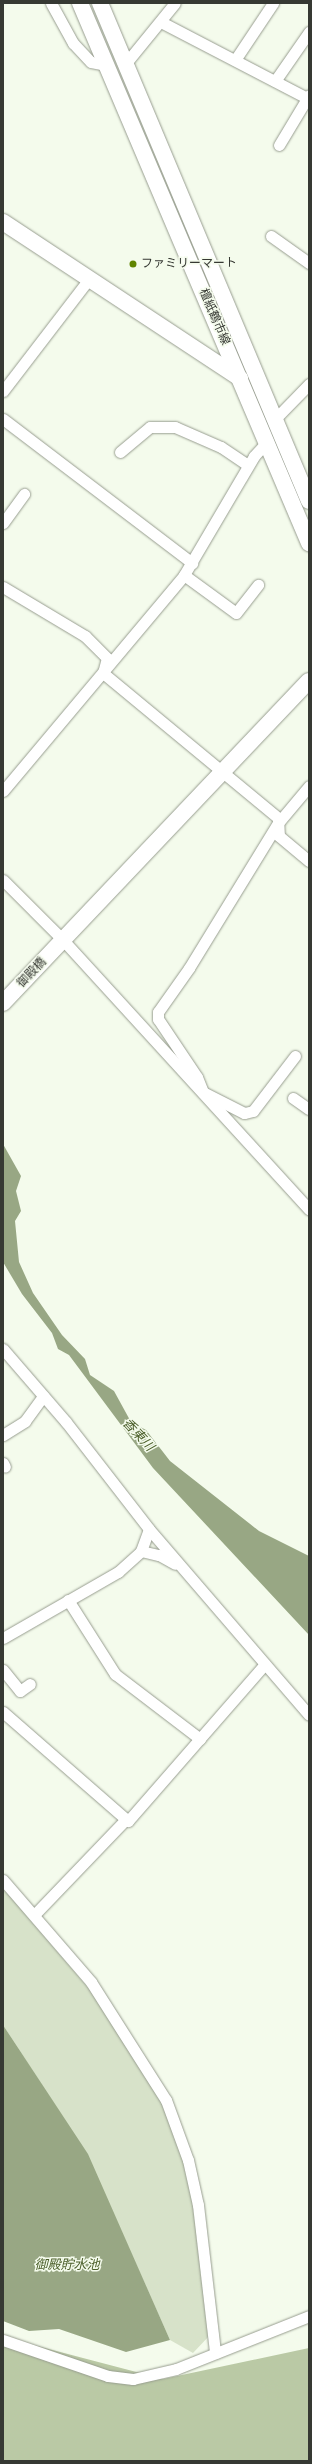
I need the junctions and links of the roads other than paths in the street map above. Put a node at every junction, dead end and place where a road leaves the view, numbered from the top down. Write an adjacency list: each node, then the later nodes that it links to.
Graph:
1 (51, 3): 10 (street)
2 (80, 3): 10 (main road, 檀紙鶴市線)
3 (100, 3): 9 (main road, 檀紙鶴市線)
4 (175, 3): 6 (street)
5 (273, 3): 8 (street)
6 (161, 22): 8 (street); 9 (street)
7 (309, 32): 11 (street)
8 (235, 60): 11 (street)
9 (126, 63): 22 (main road, 檀紙鶴市線)
10 (107, 65): 19 (main road, 檀紙鶴市線)
11 (275, 81): 12 (street)
12 (308, 97): 13 (street)
13 (306, 113): 14 (street)
14 (279, 145)
15 (3, 222): 18 (main road)
16 (271, 236): 17 (street)
17 (309, 263)
18 (89, 279): 19 (main road); 21 (street)
19 (240, 378): 22 (main road); 25 (main road, 檀紙鶴市線)
20 (309, 384): 24 (street)
21 (3, 391)
22 (266, 396): 24 (main road, 檀紙鶴市線)
23 (3, 419): 32 (street)
24 (275, 419): 29 (main road, 檀紙鶴市線)
25 (267, 442): 27 (street); 31 (main road, 檀紙鶴市線)
26 (120, 452): 27 (street)
27 (248, 466): 32 (street)
28 (24, 494): 30 (street)
29 (309, 501)
30 (3, 523)
31 (309, 543)
32 (192, 563): 33 (street)
33 (184, 575): 34 (street); 36 (street)
34 (258, 584)
35 (3, 586): 36 (street)
36 (103, 673): 38 (street); 40 (street)
37 (309, 681): 38 (main road, 御殿橋)
38 (224, 772): 41 (street); 44 (main road, 御殿橋)
39 (309, 786): 41 (street)
40 (3, 791)
41 (278, 823): 42 (street); 47 (street)
42 (309, 861)
43 (3, 880): 44 (street)
44 (62, 942): 45 (main road, 御殿橋); 47 (street)
45 (3, 1003)
46 (295, 1056): 47 (street)
47 (203, 1092): 50 (street)
48 (293, 1098): 49 (street)
49 (309, 1109)
50 (309, 1209)
51 (5, 1356): 52 (street)
52 (43, 1396): 53 (street); 54 (street)
53 (3, 1435)
54 (149, 1529): 55 (street); 56 (street)
55 (141, 1551): 56 (street); 57 (street)
56 (183, 1568): 59 (street)
57 (68, 1600): 58 (street); 64 (street)
58 (3, 1638)
59 (265, 1664): 63 (street); 64 (street)
60 (3, 1670): 61 (street)
61 (30, 1684)
62 (3, 1712): 65 (street)
63 (309, 1716)
64 (200, 1739): 65 (street)
65 (126, 1819): 67 (street)
66 (3, 1880): 67 (street)
67 (35, 1914): 70 (street)
68 (309, 2316): 70 (street)
69 (3, 2340): 70 (street)
70 (215, 2353)

